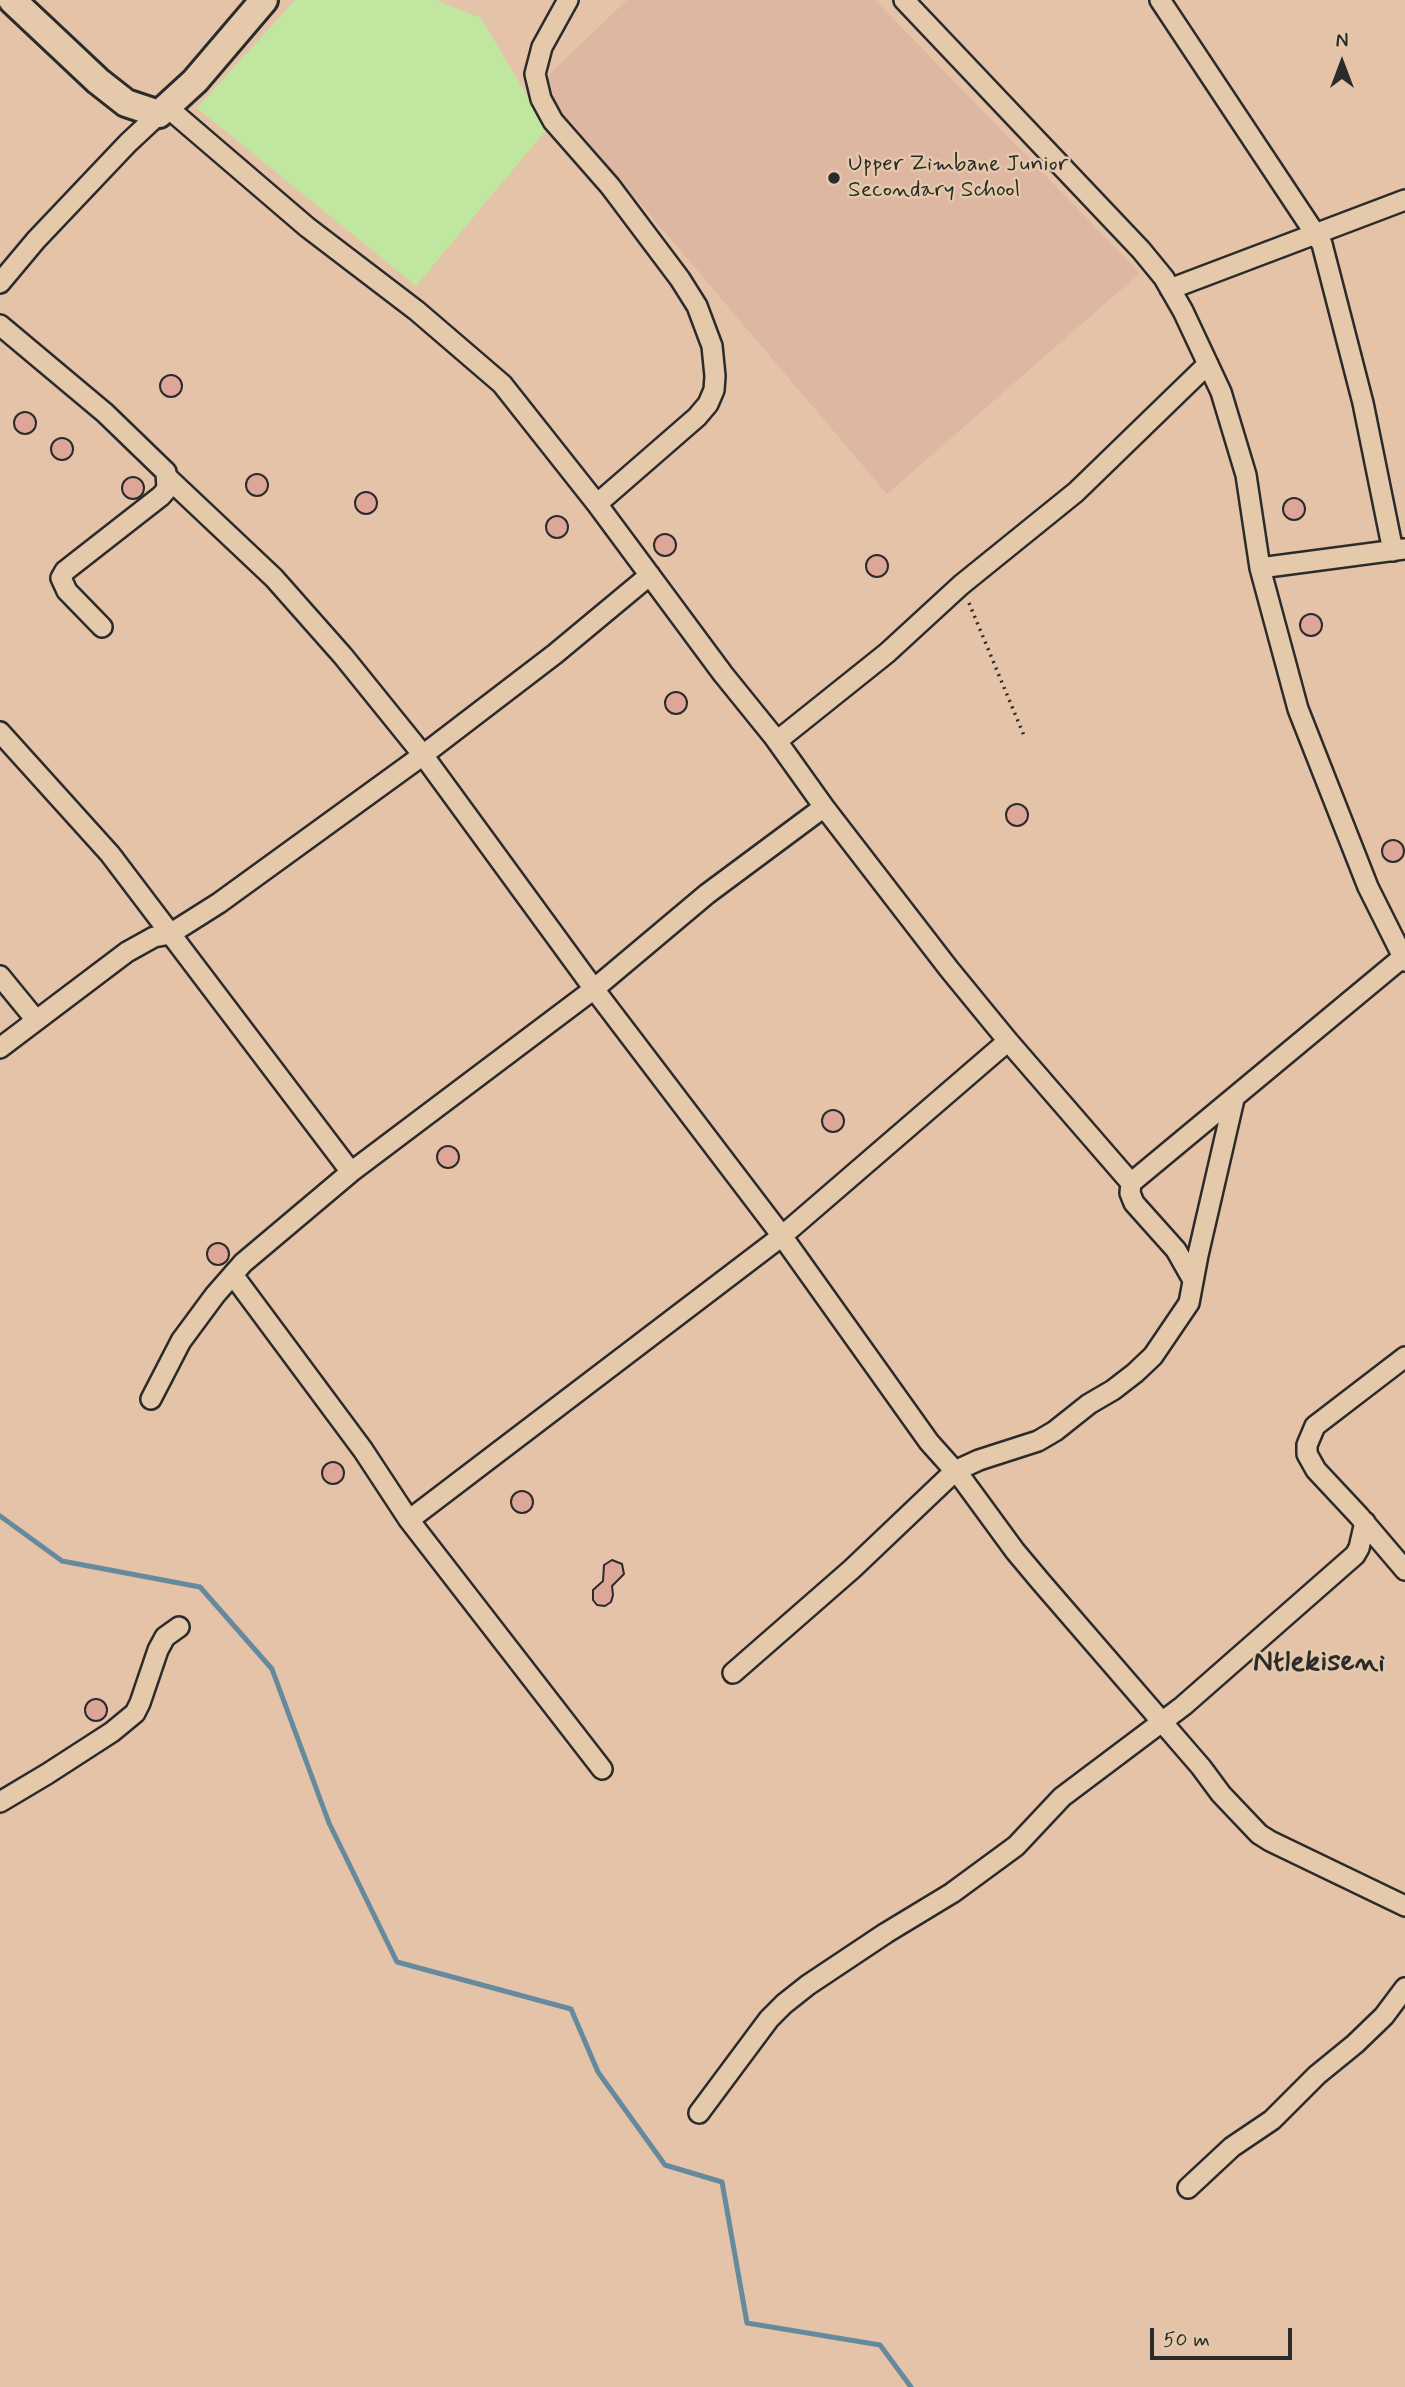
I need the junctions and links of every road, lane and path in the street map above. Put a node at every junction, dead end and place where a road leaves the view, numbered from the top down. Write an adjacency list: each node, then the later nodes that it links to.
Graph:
1 (264, 0): 6 (street)
2 (568, 0): 14 (street)
3 (904, 0): 10 (street)
4 (1160, 0): 8 (street)
5 (17, 2): 6 (street)
6 (163, 111): 9 (street); 14 (street)
7 (1405, 200): 8 (street)
8 (1317, 234): 10 (street); 15 (street)
9 (0, 283)
10 (1170, 289): 12 (street)
11 (0, 325): 13 (street)
12 (1208, 364): 16 (street); 18 (street)
13 (168, 478): 19 (street); 23 (street)
14 (597, 504): 17 (street)
15 (1399, 550): 16 (street)
16 (1260, 568): 26 (street)
17 (650, 575): 22 (street); 23 (street)
18 (961, 584): 21 (path); 22 (street)
19 (102, 627)
20 (0, 732): 25 (street)
21 (1025, 738)
22 (777, 741): 24 (street)
23 (423, 755): 25 (street); 28 (street)
24 (824, 807): 28 (street); 30 (street)
25 (170, 934): 29 (street); 33 (street)
26 (1404, 959): 32 (street)
27 (0, 976): 29 (street)
28 (594, 989): 33 (street); 35 (street)
29 (36, 1020): 31 (street)
30 (1008, 1041): 34 (street); 35 (street)
31 (0, 1048)
32 (1234, 1099): 34 (street); 37 (street)
33 (351, 1172): 36 (street)
34 (1131, 1183): 37 (street)
35 (782, 1236): 40 (street); 41 (street)
36 (233, 1275): 39 (street); 41 (street)
37 (1194, 1280): 40 (street)
38 (1405, 1357): 42 (street)
39 (151, 1399)
40 (955, 1471): 45 (street); 46 (street)
41 (409, 1520): 47 (street)
42 (1364, 1522): 43 (street); 46 (street)
43 (1405, 1570)
44 (179, 1627): 48 (street)
45 (733, 1673)
46 (1162, 1722): 49 (street); 51 (street)
47 (601, 1769)
48 (0, 1802)
49 (1405, 1906)
50 (1405, 1988): 52 (street)
51 (699, 2113)
52 (1188, 2188)

